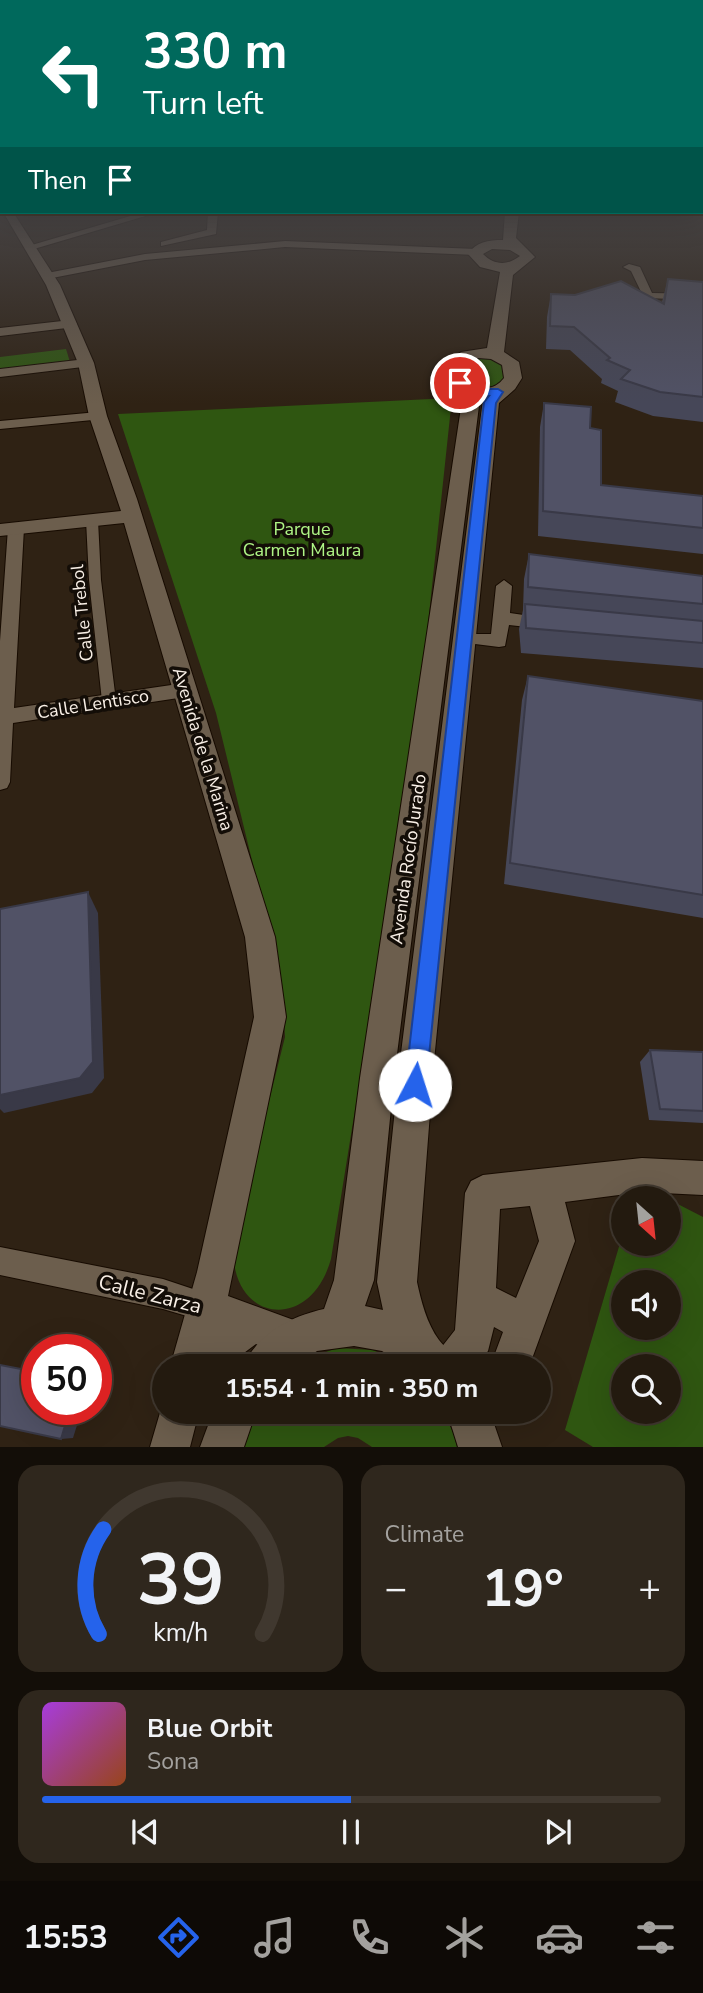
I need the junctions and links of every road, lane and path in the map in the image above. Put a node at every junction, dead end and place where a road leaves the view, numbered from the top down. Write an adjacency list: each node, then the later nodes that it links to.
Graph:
1 (43, 269): 6 (street, Avenida de la Marina)
2 (85, 269): 6 (street)
3 (491, 269): 10 (main road)
4 (512, 269): 10 (main road)
5 (634, 269): 7 (street)
6 (47, 276): 8 (street, Avenida de la Marina)
7 (703, 297)
8 (71, 324): 9 (street); 11 (street, Avenida de la Marina)
9 (0, 332)
10 (486, 354): 13 (main road); 13 (main road)
11 (86, 363): 12 (street); 14 (street, Avenida de la Marina)
12 (0, 373)
13 (484, 391): 22 (main road, Avenida Rocío Jurado); 34 (main road, Avenida Rocío Jurado)
14 (98, 416): 15 (street); 16 (street, Avenida de la Marina)
15 (0, 425)
16 (132, 516): 17 (street); 23 (street, Avenida de la Marina)
17 (92, 520): 18 (street); 24 (street, Calle Trebol)
18 (8, 529): 25 (street)
19 (504, 586): 20 (street)
20 (501, 618): 21 (street); 22 (street)
21 (569, 625)
22 (465, 638): 40 (main road, Avenida Rocío Jurado)
23 (185, 690): 24 (street, Calle Lentisco); 31 (street, Avenida de la Marina)
24 (109, 701): 25 (street, Calle Lentisco)
25 (2, 718): 26 (street)
26 (0, 782)
27 (703, 1178): 28 (street)
28 (543, 1187): 30 (street); 32 (street)
29 (0, 1261): 31 (street, Calle Zarza)
30 (475, 1297): 32 (street); 41 (street)
31 (204, 1307): 33 (street, Calle Zarza); 36 (street, Avenida de la Marina)
32 (525, 1323): 42 (street)
33 (251, 1324): 35 (street, Calle Zarza); 37 (street)
34 (338, 1325): 35 (main road); 39 (main road)
35 (296, 1340): 38 (main road)
36 (194, 1354)
37 (209, 1354)
38 (279, 1354)
39 (426, 1354)
40 (433, 1354)
41 (448, 1354)
42 (514, 1354)
43 (176, 1424): 45 (street)
44 (231, 1424): 46 (main road)
45 (170, 1447)
46 (222, 1447)

